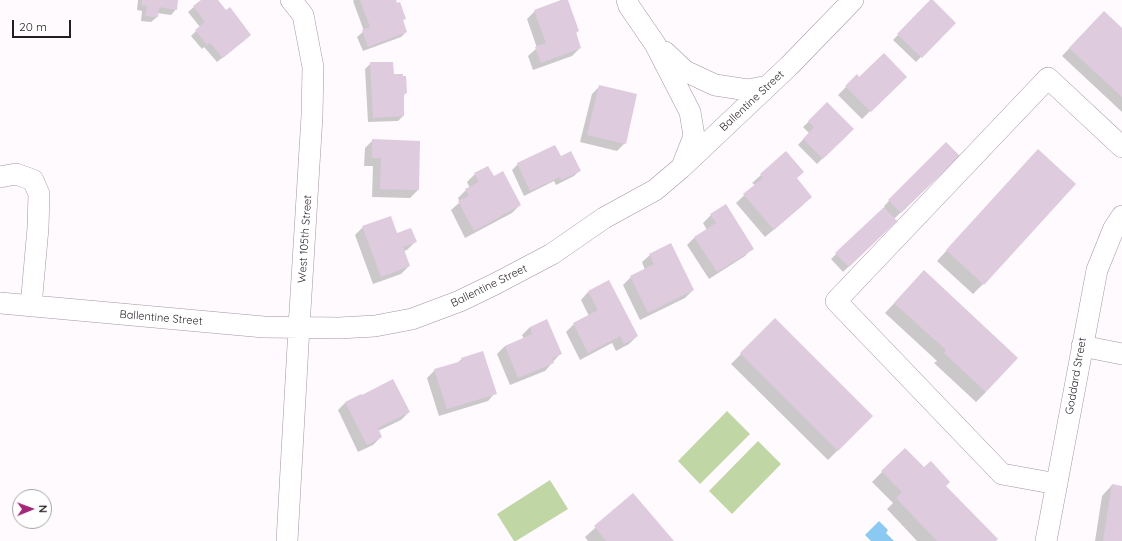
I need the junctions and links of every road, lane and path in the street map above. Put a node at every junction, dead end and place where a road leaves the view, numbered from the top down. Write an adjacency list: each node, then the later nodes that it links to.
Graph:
1 (291, 0): 12 (street, West 105th Street)
2 (627, 0): 4 (street)
3 (853, 0): 5 (street, Ballentine Street)
4 (655, 44): 5 (street); 7 (street)
5 (768, 86): 7 (street, Ballentine Street)
6 (1122, 147): 15 (street)
7 (681, 168): 12 (street, Ballentine Street)
8 (0, 177): 11 (street)
9 (1122, 216): 13 (street, Goddard Street)
10 (0, 303): 11 (street, Ballentine Street)
11 (31, 306): 12 (street, Ballentine Street)
12 (299, 327): 16 (street, West 105th Street)
13 (1082, 346): 14 (street); 15 (street, Goddard Street)
14 (1122, 354)
15 (1057, 484): 17 (street, Goddard Street)
16 (287, 541)
17 (1046, 541)

